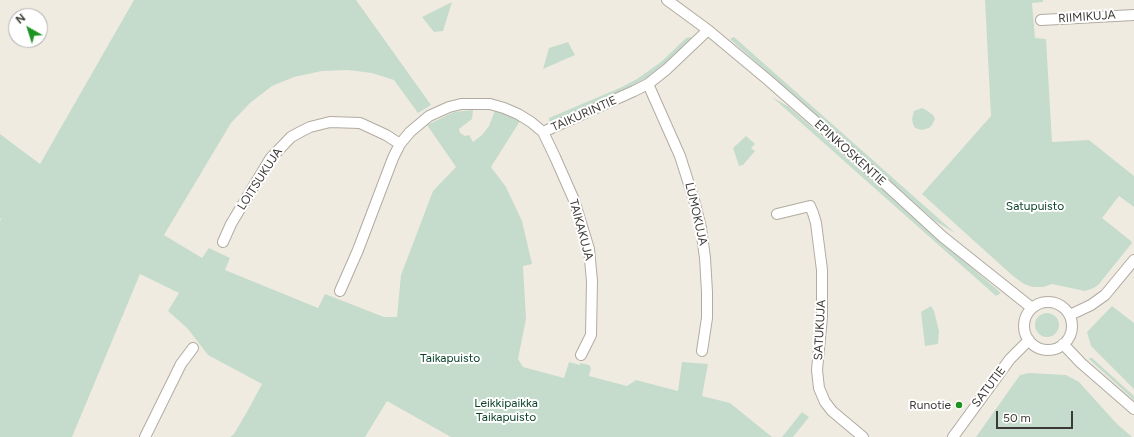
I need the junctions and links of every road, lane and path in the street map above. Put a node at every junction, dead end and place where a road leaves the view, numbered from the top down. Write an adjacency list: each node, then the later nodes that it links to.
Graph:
1 (667, 0): 4 (street, EPINKOSKENTIE)
2 (1134, 14): 3 (street, RIIMIKUJA)
3 (1041, 20)
4 (708, 30): 5 (street, TAIKURINTIE); 12 (street, EPINKOSKENTIE)
5 (648, 84): 6 (street, TAIKURINTIE); 17 (street, LUMOKUJA)
6 (543, 132): 7 (street, TAIKURINTIE); 18 (street, TAIKAKUJA)
7 (400, 144): 9 (street, LOITSUKUJA); 11 (street, TAIKURINTIE)
8 (777, 214): 21 (street, SATUKUJA)
9 (223, 242)
10 (1134, 260): 13 (street)
11 (340, 291)
12 (1032, 308): 13 (street); 14 (street)
13 (1070, 315): 15 (street)
14 (1029, 340): 15 (street); 22 (street, SATUTIE)
15 (1063, 344): 19 (street)
16 (193, 348): 20 (street)
17 (702, 351)
18 (581, 355)
19 (1134, 409)
20 (145, 437)
21 (863, 437)
22 (953, 437)

